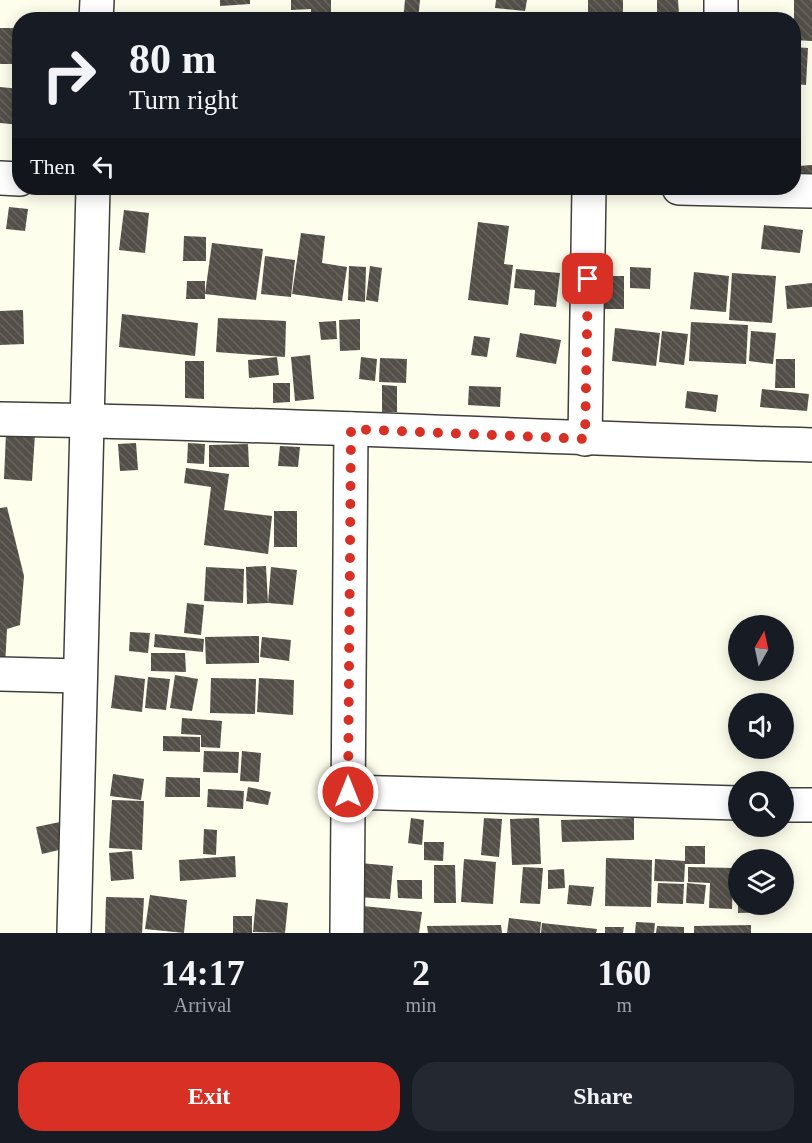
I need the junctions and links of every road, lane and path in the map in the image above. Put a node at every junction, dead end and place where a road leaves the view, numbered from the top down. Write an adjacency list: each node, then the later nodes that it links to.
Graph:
1 (93, 195): 4 (street)
2 (589, 195): 6 (street)
3 (0, 419): 4 (street)
4 (89, 420): 5 (street); 9 (street)
5 (351, 429): 6 (street); 10 (street)
6 (585, 439): 7 (street)
7 (812, 446)
8 (0, 674): 9 (street)
9 (80, 676): 14 (street)
10 (348, 792): 11 (street); 15 (street)
11 (728, 803)
12 (794, 805): 13 (street)
13 (812, 805)
14 (74, 933)
15 (346, 933)

